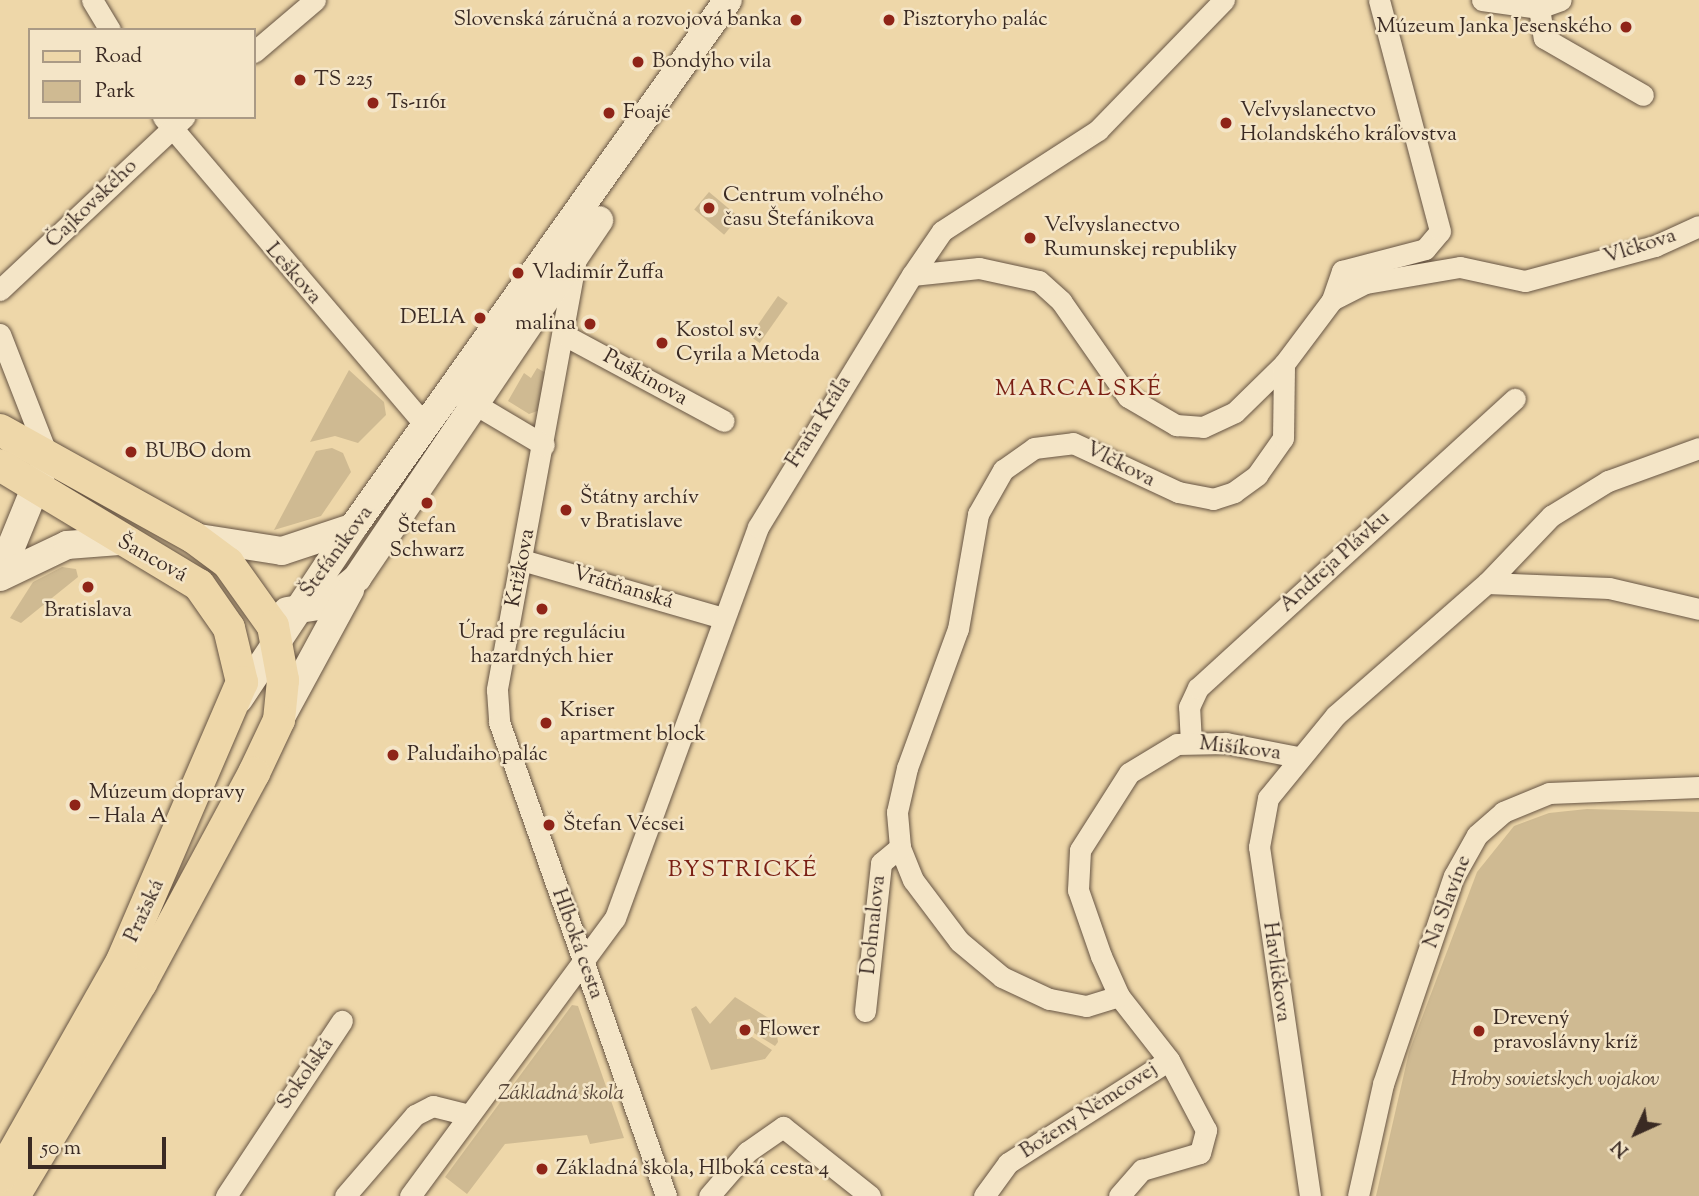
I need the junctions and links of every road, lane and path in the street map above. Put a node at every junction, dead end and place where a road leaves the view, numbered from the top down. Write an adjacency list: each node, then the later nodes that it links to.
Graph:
1 (92, 0): 12 (street)
2 (314, 0): 9 (street)
3 (728, 0): 16 (main road, Štefánikova)
4 (751, 0): 18 (main road, Štefánikova)
5 (1224, 0): 10 (street, Fraňa Kráľa)
6 (1379, 0): 21 (street)
7 (1482, 0): 11 (street)
8 (1561, 0): 11 (street)
9 (290, 7): 13 (street)
10 (1206, 8): 19 (street, Fraňa Kráľa)
11 (1539, 8): 14 (street)
12 (109, 28)
13 (256, 50)
14 (1643, 95)
15 (172, 121): 20 (street, Čajkovského); 28 (street, Leškova)
16 (580, 215): 18 (street, Štefánikova); 25 (main road, Štefánikova)
17 (1699, 226): 21 (street, Vlčkova)
18 (576, 255): 23 (street, Križkova); 25 (main road, Štefánikova)
19 (912, 275): 24 (street); 45 (street, Fraňa Kráľa)
20 (0, 290)
21 (1332, 299): 24 (street)
22 (0, 334): 32 (street)
23 (566, 336): 27 (street, Puškinova); 30 (street, Križkova)
24 (1284, 364): 53 (street, Vlčkova)
25 (463, 397): 28 (main road, Štefánikova); 30 (street); 40 (main road, Štefánikova)
26 (1515, 399): 50 (street, Andreja Plávku)
27 (723, 421)
28 (427, 427): 35 (main road, Štefánikova)
29 (0, 430): 32 (main road, Šancová)
30 (544, 445): 38 (street, Križkova)
31 (1699, 448): 41 (street, Mišíkova)
32 (48, 457): 34 (main road); 36 (main road, Šancová)
33 (0, 465): 34 (main road, Šancová)
34 (35, 490): 37 (main road, Šancová); 39 (main road)
35 (354, 526): 36 (main road, Šancová); 44 (main road, Štefánikova)
36 (193, 537): 44 (main road, Šancová)
37 (119, 541): 39 (main road); 42 (main road, Šancová)
38 (522, 560): 45 (street, Vrátňanská); 47 (street, Križkova)
39 (0, 576)
40 (357, 578): 44 (main road, Štefánikova); 49 (main road, Pražská)
41 (1488, 583): 43 (street); 51 (street, Mišíkova)
42 (199, 585): 44 (main road); 48 (main road, Šancová)
43 (1699, 609)
44 (279, 610): 46 (main road, Šancová)
45 (723, 618): 54 (street, Fraňa Kráľa)
46 (276, 639): 48 (main road, Pražská); 49 (main road, Pražská)
47 (497, 690): 54 (street, Hlboká cesta)
48 (239, 699): 60 (main road, Pražská)
49 (279, 720): 61 (main road, Pražská)
50 (1191, 743): 51 (street, Mišíkova); 55 (street, Mišíkova)
51 (1298, 757): 70 (street, Havlíčkova)
52 (1699, 787): 71 (street, Na Slavíne)
53 (900, 847): 55 (street, Vlčkova); 56 (street, Dohnalova)
54 (581, 962): 59 (street); 65 (street, Hlboká cesta)
55 (1119, 996): 58 (street, Mišíkova)
56 (865, 1011)
57 (342, 1021): 62 (street, Sokolská)
58 (1169, 1060): 68 (street, Boženy Němcovej); 69 (street, Mišíkova)
59 (468, 1115): 63 (street); 64 (street)
60 (0, 1177)
61 (14, 1196)
62 (226, 1196)
63 (345, 1196)
64 (410, 1196)
65 (666, 1196)
66 (709, 1196): 67 (street)
67 (870, 1196)
68 (984, 1196)
69 (1119, 1196)
70 (1310, 1196)
71 (1358, 1196)

